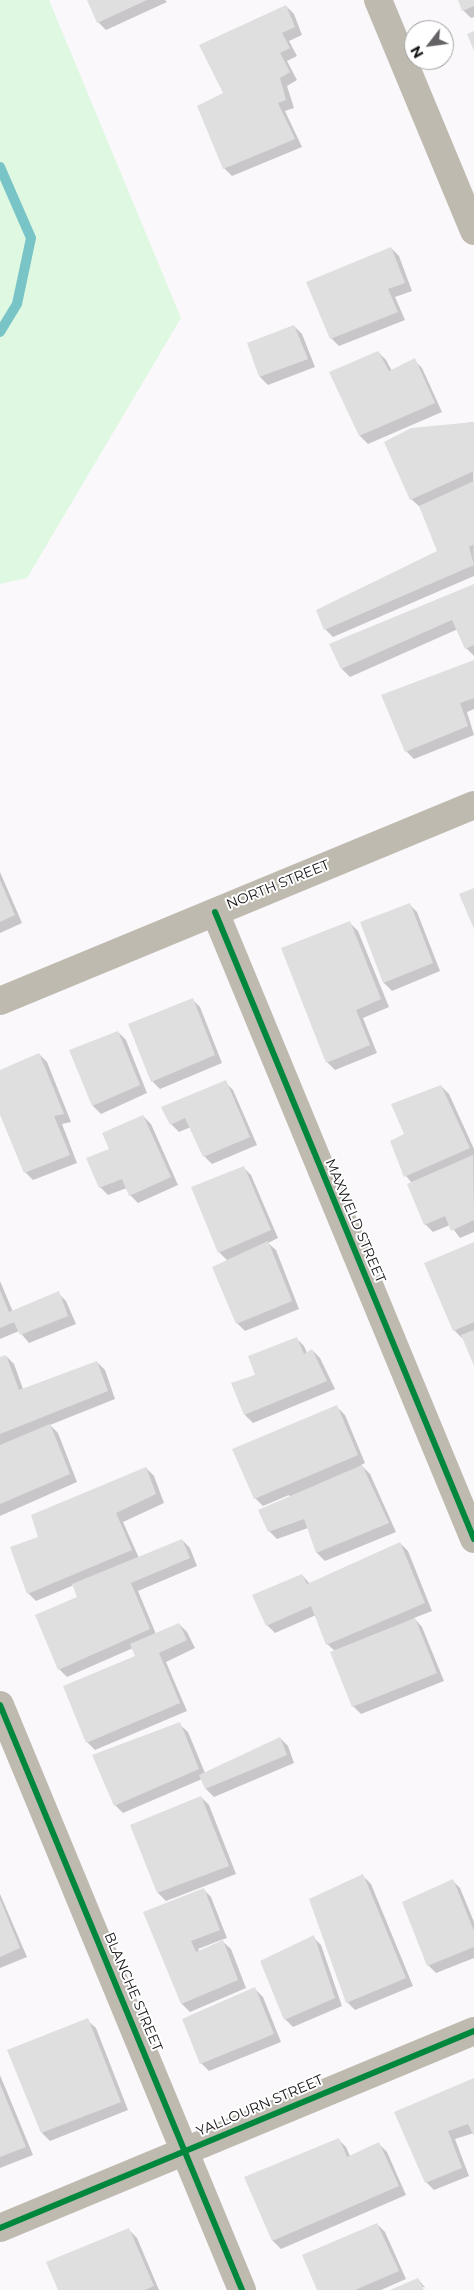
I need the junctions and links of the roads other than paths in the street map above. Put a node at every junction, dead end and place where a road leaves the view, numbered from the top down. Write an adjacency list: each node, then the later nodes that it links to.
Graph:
1 (378, 0): 2 (street)
2 (474, 231)
3 (474, 805): 4 (street, NORTH STREET)
4 (215, 912): 5 (street, NORTH STREET); 6 (street, MAXWELD STREET)
5 (0, 1002)
6 (474, 1539)
7 (0, 1705): 9 (street, BLANCHE STREET)
8 (474, 2031): 9 (street, YALLOURN STREET)
9 (186, 2151): 10 (street, YALLOURN STREET); 11 (street, BLANCHE STREET)
10 (0, 2228)
11 (242, 2290)

